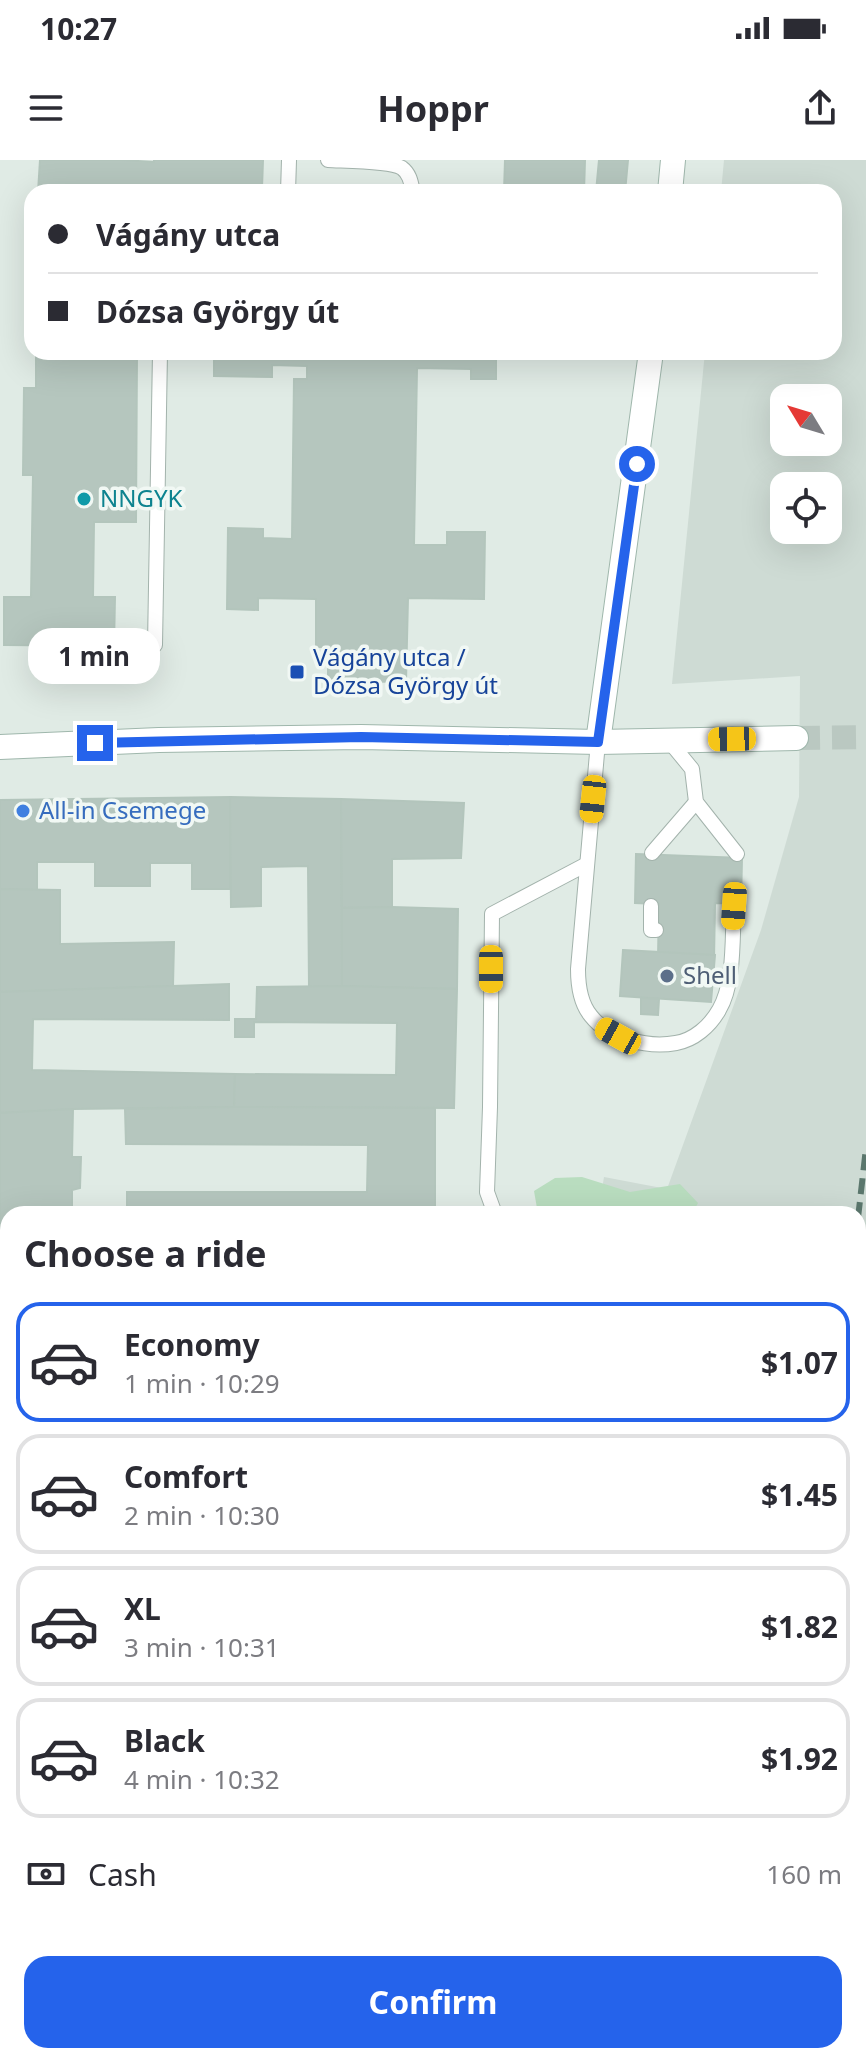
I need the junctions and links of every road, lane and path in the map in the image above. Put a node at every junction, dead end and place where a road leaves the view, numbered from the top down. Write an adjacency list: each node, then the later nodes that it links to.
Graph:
1 (289, 160): 4 (lane)
2 (328, 160): 5 (lane)
3 (673, 160): 6 (main road)
4 (288, 184)
5 (411, 184)
6 (671, 184)
7 (160, 360): 9 (lane)
8 (650, 360): 12 (main road)
9 (155, 645)
10 (796, 738): 11 (main road)
11 (669, 741): 12 (main road); 14 (lane)
12 (598, 742): 13 (main road); 17 (lane)
13 (0, 747)
14 (696, 802): 15 (lane); 16 (lane)
15 (652, 853)
16 (737, 854)
17 (587, 864): 19 (lane); 21 (lane)
18 (651, 906): 20 (lane)
19 (734, 906)
20 (656, 930)
21 (492, 1206)

